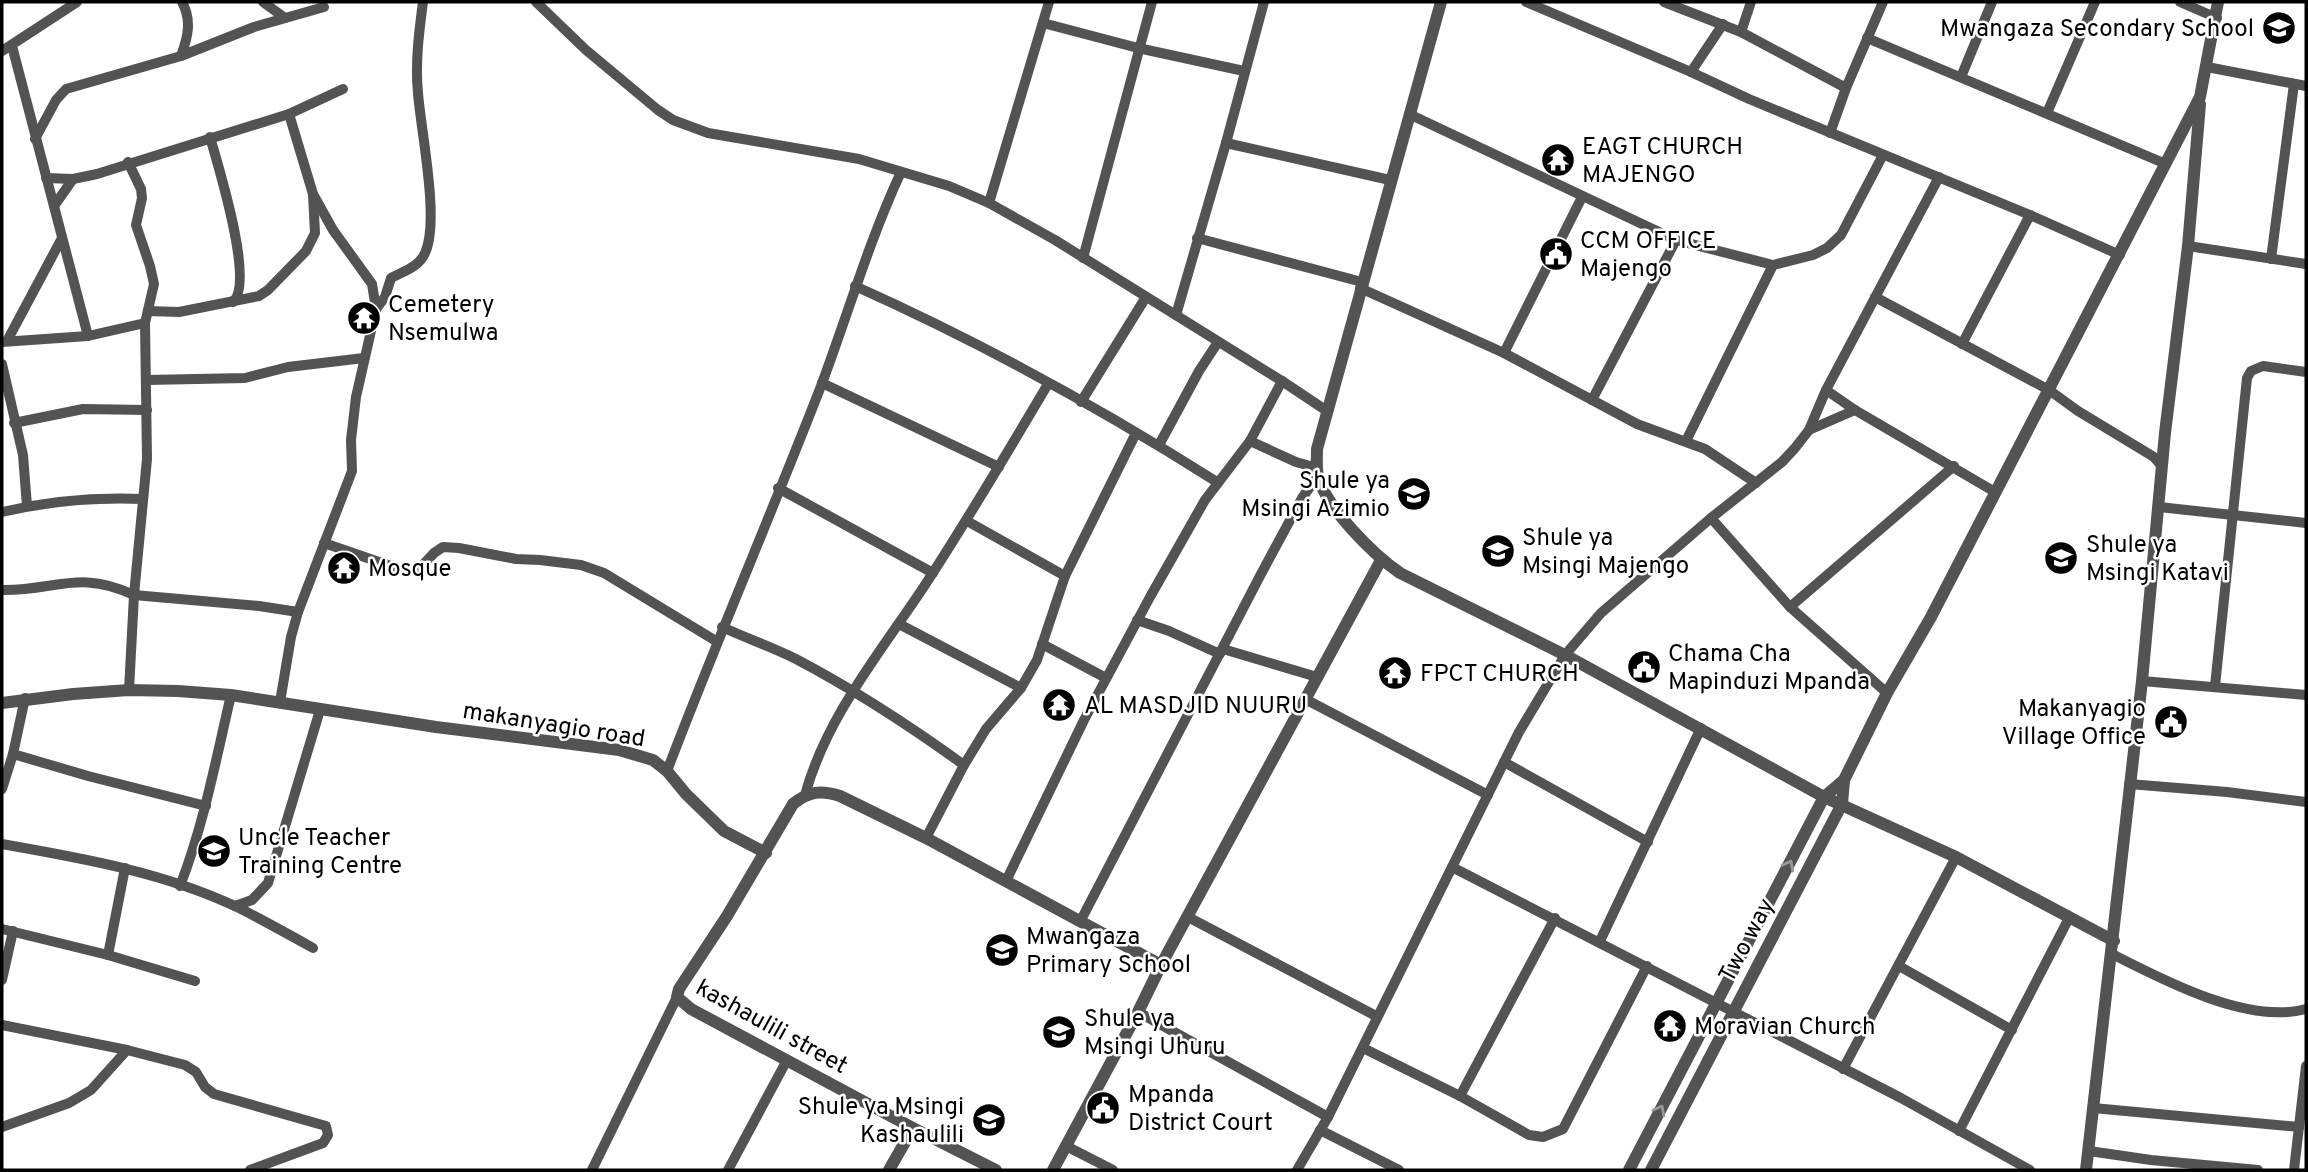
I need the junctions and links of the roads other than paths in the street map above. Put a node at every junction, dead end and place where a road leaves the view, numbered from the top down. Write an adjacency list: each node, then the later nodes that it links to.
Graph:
1 (77, 2): 26 (street)
2 (183, 2): 29 (street)
3 (264, 2): 20 (street)
4 (422, 2): 73 (street)
5 (1049, 2): 22 (street)
6 (1152, 2): 27 (street)
7 (1264, 2): 31 (street)
8 (1441, 2): 41 (street)
9 (1526, 2): 18 (street)
10 (1664, 2): 23 (street)
11 (1751, 2): 24 (street)
12 (1883, 2): 25 (street)
13 (1992, 2): 33 (street)
14 (2095, 2): 39 (street)
15 (2180, 2): 21 (street)
16 (2218, 2): 21 (street)
17 (539, 3): 49 (street)
18 (1546, 5): 32 (street)
19 (324, 7): 20 (street)
20 (285, 18): 29 (street)
21 (2217, 18): 30 (street)
22 (1043, 23): 27 (street); 56 (street)
23 (1723, 24): 24 (street); 32 (street)
24 (1741, 32): 36 (street)
25 (1867, 38): 33 (street); 36 (street)
26 (12, 46): 28 (street); 44 (street)
27 (1138, 48): 31 (street); 64 (street)
28 (2, 51)
29 (181, 56): 44 (street)
30 (2207, 67): 34 (street); 38 (street)
31 (1244, 71): 45 (street)
32 (1691, 72): 42 (street)
33 (1961, 78): 39 (street)
34 (2294, 84): 35 (street); 65 (street)
35 (2306, 86)
36 (1846, 88): 42 (street)
37 (343, 89): 40 (street)
38 (2200, 97): 48 (street); 62 (street)
39 (2047, 113): 48 (street)
40 (289, 114): 43 (street); 54 (street)
41 (1409, 114): 53 (street); 55 (street)
42 (1830, 133): 46 (street)
43 (210, 137): 47 (street); 72 (street)
44 (35, 139): 51 (street)
45 (1226, 143): 53 (street); 60 (street)
46 (1883, 155): 50 (street); 67 (street)
47 (128, 162): 52 (street); 74 (street)
48 (2166, 164): 63 (street)
49 (901, 172): 56 (street); 69 (street)
50 (1940, 177): 58 (street); 71 (street)
51 (46, 178): 52 (street); 57 (street)
52 (73, 179): 57 (street)
53 (1390, 180): 68 (street)
54 (313, 194): 72 (street); 73 (street)
55 (1582, 197): 61 (street); 83 (street)
56 (989, 203): 64 (street)
57 (54, 205): 59 (street)
58 (2030, 215): 63 (street); 82 (street)
59 (62, 238): 78 (street); 80 (street)
60 (1197, 238): 68 (street); 75 (street)
61 (1676, 240): 67 (street); 93 (street)
62 (2188, 246): 65 (street); 114 (street)
63 (2120, 255): 92 (street)
64 (1083, 258): 70 (street)
65 (2271, 258): 66 (street)
66 (2306, 264)
67 (1773, 265): 102 (street)
68 (1361, 285): 83 (street); 97 (street)
69 (855, 286): 89 (street); 90 (street)
70 (1146, 297): 75 (street); 94 (street)
71 (1875, 297): 82 (street); 91 (street)
72 (233, 302): 74 (street)
73 (376, 309): 84 (street)
74 (148, 311): 76 (street)
75 (1176, 315): 81 (street)
76 (145, 323): 77 (street); 79 (street)
77 (124, 327): 78 (street); 79 (street)
78 (88, 336): 80 (street)
79 (144, 338): 87 (street)
80 (4, 342)
81 (1218, 342): 88 (street); 103 (street)
82 (1962, 344): 92 (street)
83 (1504, 353): 93 (street)
84 (364, 358): 87 (street); 120 (street)
85 (2, 364): 98 (street)
86 (2306, 372): 116 (street)
87 (146, 380): 95 (street)
88 (1282, 381): 97 (street); 101 (street)
89 (821, 383): 106 (street); 110 (street)
90 (1048, 384): 94 (street); 106 (street)
91 (1826, 390): 96 (street); 99 (street)
92 (2049, 390): 104 (street); 111 (street)
93 (1592, 400): 102 (street)
94 (1081, 402): 100 (street)
95 (147, 410): 98 (street); 112 (street)
96 (1855, 410): 99 (street); 105 (street)
97 (1326, 411): 107 (street)
98 (14, 423): 113 (street)
99 (1809, 430): 109 (street)
100 (1136, 433): 103 (street); 123 (street)
101 (1250, 441): 107 (street); 108 (street)
102 (1686, 441): 109 (street)
103 (1159, 445): 108 (street)
104 (2160, 463)
105 (1954, 466): 111 (street); 126 (street)
106 (999, 467): 118 (street)
107 (1317, 472): 121 (street); 133 (street)
108 (1217, 482): 128 (street)
109 (1756, 483): 117 (street)
110 (778, 488): 122 (street); 130 (street)
111 (1995, 492): 142 (street)
112 (143, 499): 113 (street); 125 (street)
113 (27, 506): 115 (street)
114 (2159, 507): 116 (street); 137 (street)
115 (2, 512)
116 (2234, 514): 119 (street); 138 (street)
117 (1712, 518): 126 (street); 134 (street)
118 (967, 520): 122 (street); 123 (street)
119 (2306, 523)
120 (324, 543): 127 (street); 131 (street)
121 (1381, 560): 134 (street); 135 (street)
122 (933, 573): 129 (street)
123 (1065, 576): 132 (street)
124 (2, 590): 125 (street)
125 (134, 594): 127 (street); 140 (street)
126 (1790, 607): 142 (street)
127 (298, 612): 147 (street)
128 (1137, 620): 133 (street); 136 (street)
129 (899, 624): 139 (street); 141 (street)
130 (722, 627): 131 (street); 141 (street)
131 (716, 641): 154 (street)
132 (1042, 644): 136 (street); 139 (street)
133 (1222, 651): 135 (street); 177 (street)
134 (1565, 655): 150 (street); 152 (street)
135 (1317, 677): 146 (street)
136 (1106, 678): 171 (street)
137 (2142, 681): 138 (street); 156 (street)
138 (2215, 686): 144 (street)
139 (1021, 688): 153 (street)
140 (129, 690): 143 (street, makanyagio road); 145 (street, makanyagio road)
141 (853, 691): 153 (street); 158 (street)
142 (1886, 693): 155 (street)
143 (231, 695): 147 (street, makanyagio road); 163 (street)
144 (2306, 695)
145 (25, 698): 148 (street, makanyagio road); 151 (street)
146 (1305, 699): 159 (street); 174 (street)
147 (281, 702): 149 (street, makanyagio road)
148 (2, 703)
149 (320, 710): 154 (street, makanyagio road); 173 (street)
150 (1701, 728): 160 (street); 165 (street)
151 (13, 754): 157 (street); 163 (street)
152 (1504, 762): 159 (street); 165 (street)
153 (964, 765): 164 (street)
154 (667, 771): 167 (street, makanyagio road)
155 (1844, 780): 160 (street); 162 (street)
156 (2129, 784): 161 (street); 181 (street)
157 (2, 789)
158 (805, 795): 164 (street); 167 (street)
159 (1488, 795): 169 (street)
160 (1824, 797): 162 (street); 189 (street, one-way to 160)
161 (2306, 802)
162 (1842, 804): 168 (street); 191 (street, Two way)
163 (206, 806): 172 (street)
164 (926, 838): 171 (street)
165 (1648, 842): 179 (street)
166 (2, 844): 170 (street)
167 (766, 853): 188 (street, kashaulili street)
168 (1956, 857): 176 (street); 185 (street)
169 (1452, 867): 175 (street); 193 (street)
170 (125, 868): 172 (street); 182 (street)
171 (1006, 881): 177 (street)
172 (180, 886): 173 (street)
173 (235, 906): 180 (street)
174 (1188, 918): 183 (street); 193 (street)
175 (1555, 918): 179 (street); 201 (street)
176 (2069, 918): 181 (street); 195 (street)
177 (1081, 920): 183 (street)
178 (7, 930): 182 (street); 186 (street)
179 (1600, 941): 184 (street)
180 (313, 948)
181 (2113, 948): 190 (street); 202 (street)
182 (108, 955): 187 (street)
183 (1161, 965): 192 (street)
184 (1647, 966): 189 (street); 201 (street)
185 (1899, 966): 195 (street); 200 (street)
186 (2, 980)
187 (195, 981)
188 (677, 997): 198 (street, kashaulili street); 212 (street)
189 (1717, 1001): 191 (street); 220 (street, one-way to 189)
190 (2306, 1009)
191 (1733, 1010): 200 (street); 221 (street, Two way)
192 (1138, 1012): 203 (street); 209 (street)
193 (1376, 1016): 196 (street)
194 (2, 1025): 197 (street)
195 (2012, 1030): 208 (street)
196 (1363, 1048): 201 (street); 203 (street)
197 (127, 1050): 204 (street); 211 (street)
198 (787, 1060): 206 (street, kashaulili street); 213 (street)
199 (2306, 1066): 205 (street)
200 (1843, 1069): 208 (street)
201 (1460, 1096)
202 (2093, 1108): 205 (street); 210 (street)
203 (1328, 1116): 207 (street)
204 (2, 1127)
205 (2299, 1127): 225 (street)
206 (913, 1128): 214 (street); 215 (street, kashaulili street)
207 (1320, 1130): 218 (street); 219 (street)
208 (1959, 1131): 222 (street)
209 (1066, 1146): 216 (street); 217 (street)
210 (2089, 1151): 223 (street); 224 (street)
211 (250, 1170)
212 (592, 1170)
213 (728, 1170)
214 (889, 1170)
215 (996, 1170)
216 (1053, 1170)
217 (1113, 1170)
218 (1297, 1170)
219 (1399, 1170)
220 (1629, 1170)
221 (1651, 1170)
222 (2030, 1170)
223 (2086, 1170)
224 (2258, 1170)
225 (2294, 1170)

